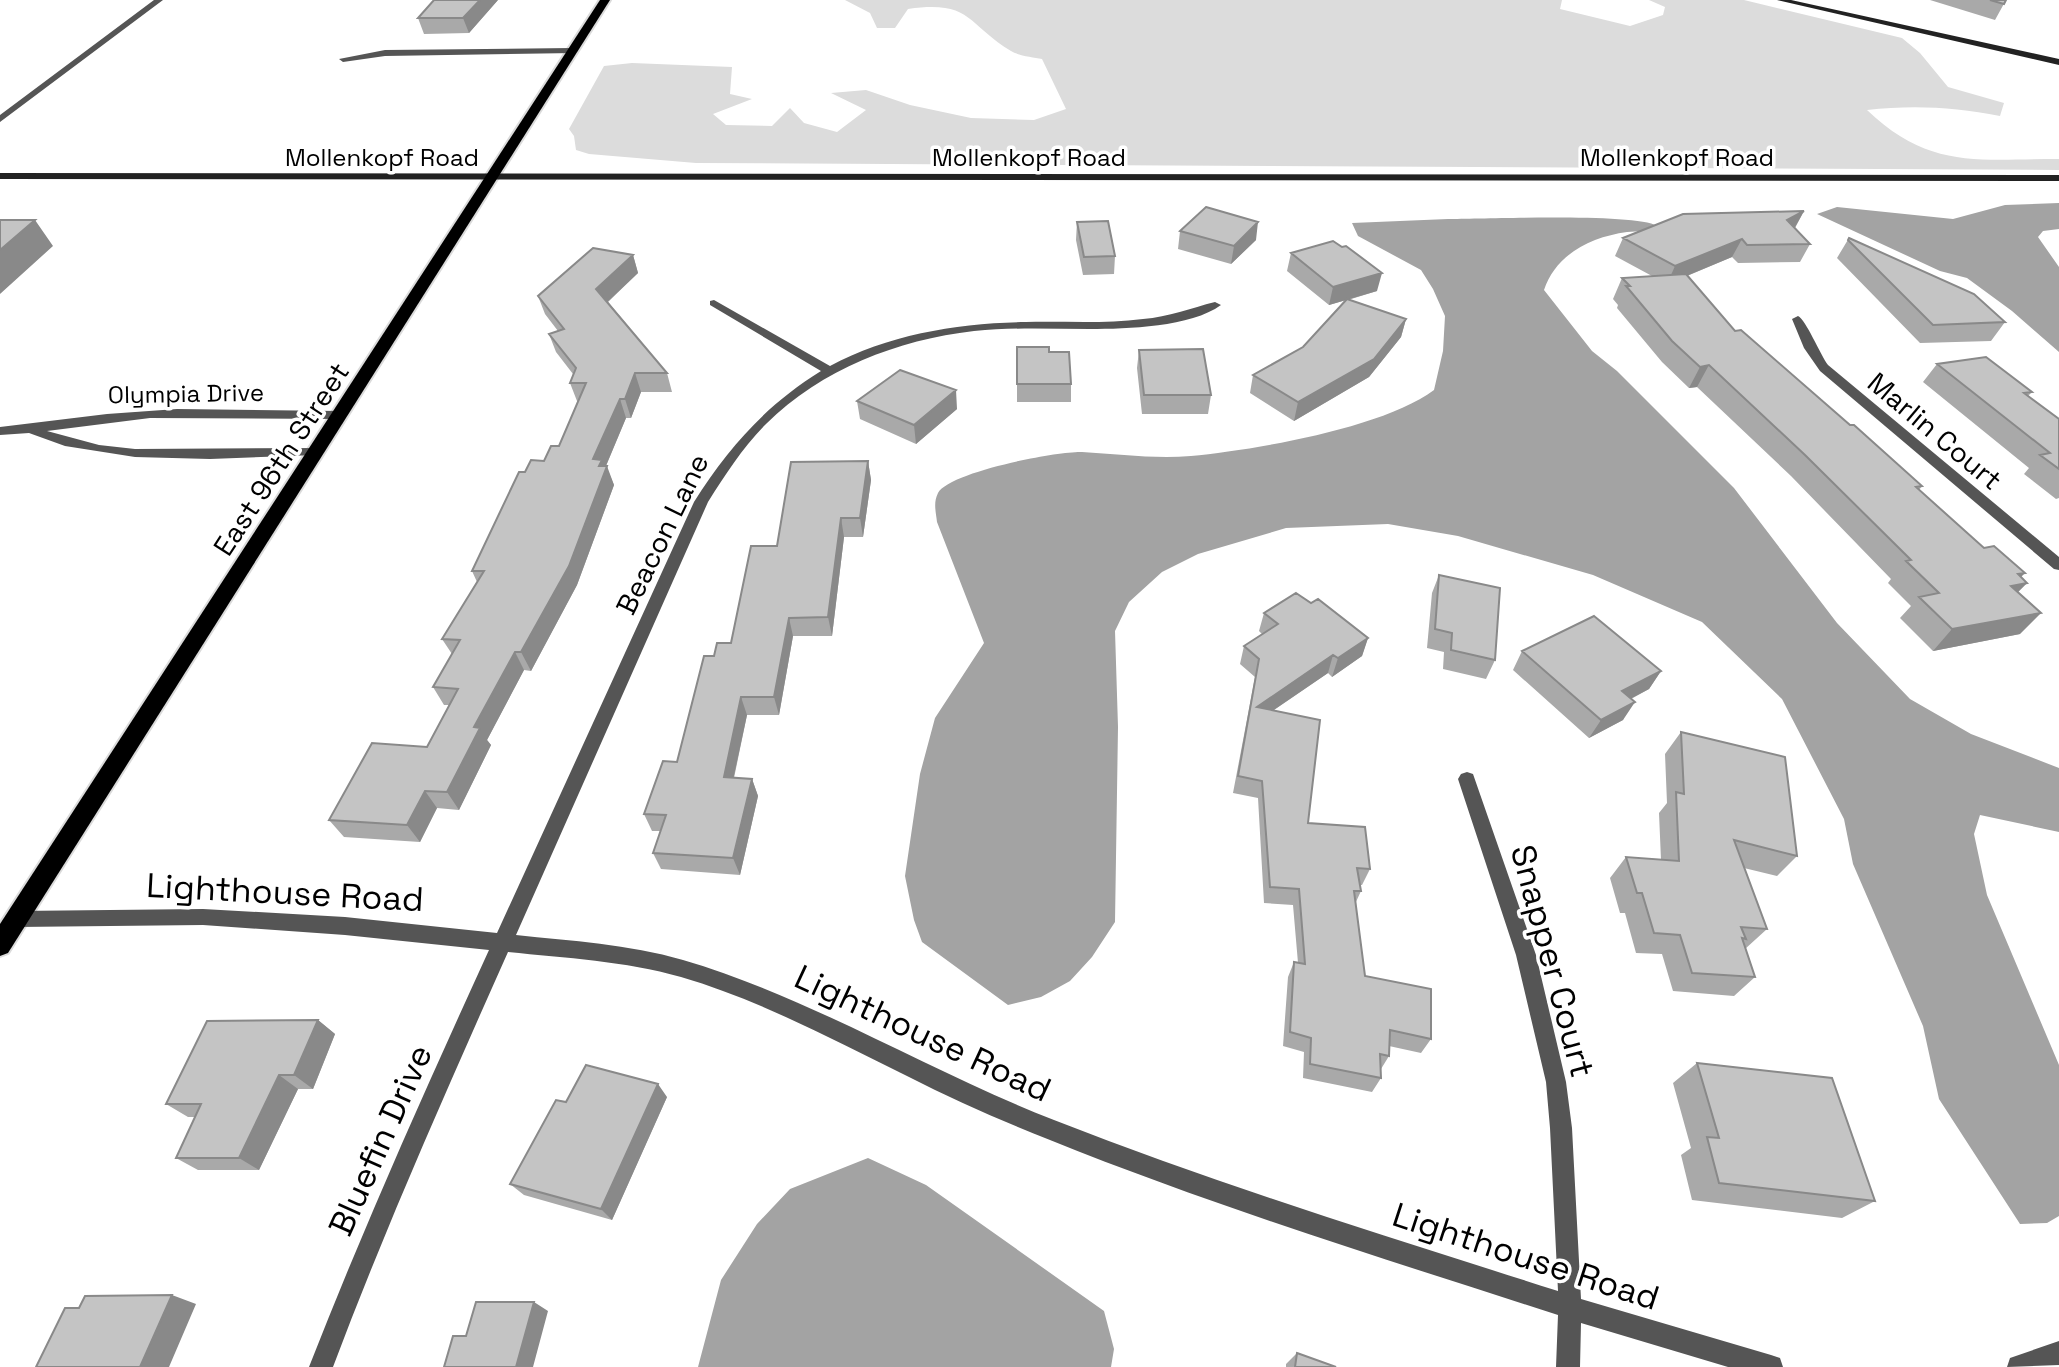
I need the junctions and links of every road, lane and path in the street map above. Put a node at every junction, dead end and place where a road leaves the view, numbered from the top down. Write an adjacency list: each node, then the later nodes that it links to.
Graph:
1 (159, 0): 7 (street)
2 (605, 0): 4 (main road, East 96th Street)
3 (1781, 0): 6 (street)
4 (572, 51): 5 (street); 9 (main road, East 96th Street)
5 (343, 59)
6 (2059, 62)
7 (0, 119)
8 (0, 176): 9 (street, Mollenkopf Road)
9 (491, 178): 10 (street, Mollenkopf Road); 15 (main road, East 96th Street)
10 (2059, 178)
11 (714, 303): 14 (street)
12 (1215, 305): 14 (street, Beacon Lane)
13 (1798, 319): 19 (street, Marlin Court)
14 (829, 371): 22 (street, Beacon Lane)
15 (340, 415): 17 (street, Olympia Drive); 18 (main road, East 96th Street)
16 (0, 431): 17 (street, Olympia Drive)
17 (34, 431): 18 (street, Olympia Drive)
18 (316, 451): 21 (main road, East 96th Street)
19 (2059, 565)
20 (1467, 779): 24 (street, Snapper Court)
21 (17, 919): 22 (street, Lighthouse Road); 23 (main road, East 96th Street)
22 (504, 941): 24 (street, Lighthouse Road); 26 (street, Bluefin Drive)
23 (0, 945)
24 (1570, 1307): 27 (street, Snapper Court); 28 (street, Lighthouse Road)
25 (2059, 1353): 29 (street)
26 (321, 1367)
27 (1568, 1367)
28 (1771, 1367)
29 (2019, 1367)

